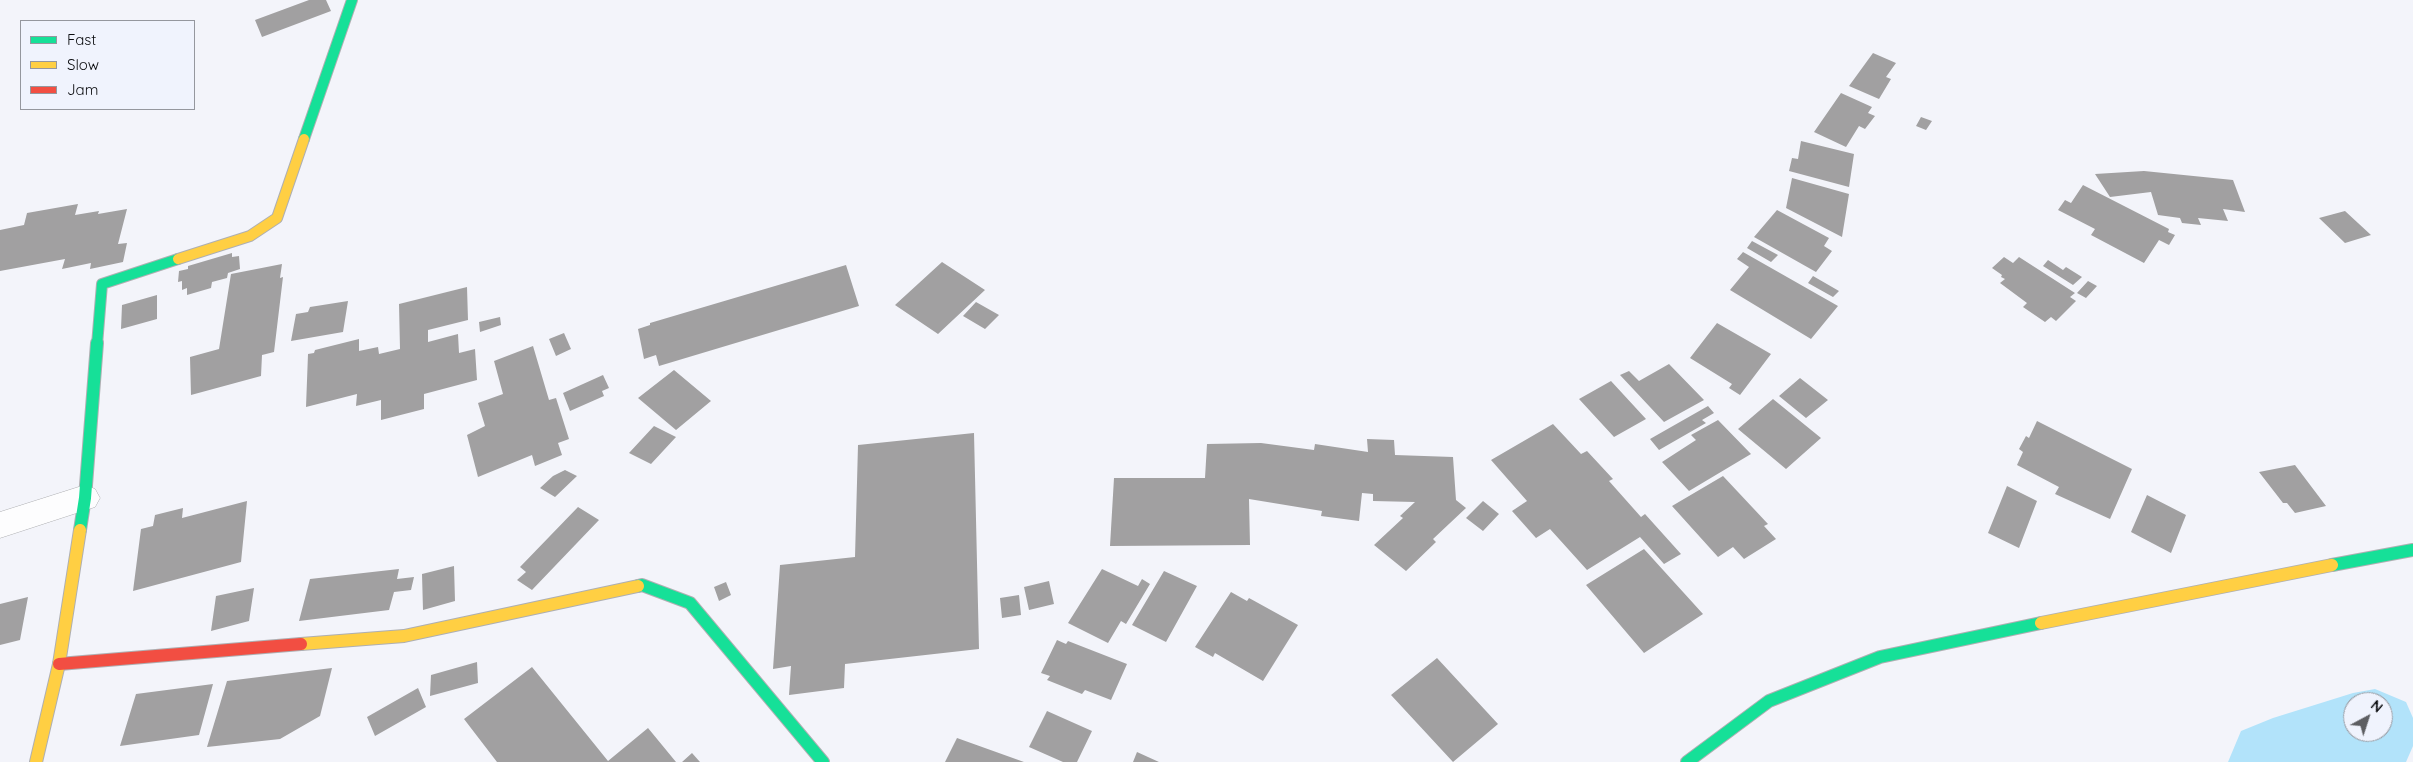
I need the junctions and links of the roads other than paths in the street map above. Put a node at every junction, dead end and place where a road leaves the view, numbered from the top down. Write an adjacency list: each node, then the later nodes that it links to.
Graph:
1 (352, 0): 2 (street)
2 (85, 498): 3 (street); 5 (street)
3 (0, 525)
4 (2413, 550): 8 (street)
5 (59, 664): 6 (street); 7 (street)
6 (36, 762)
7 (823, 762)
8 (1687, 762)

